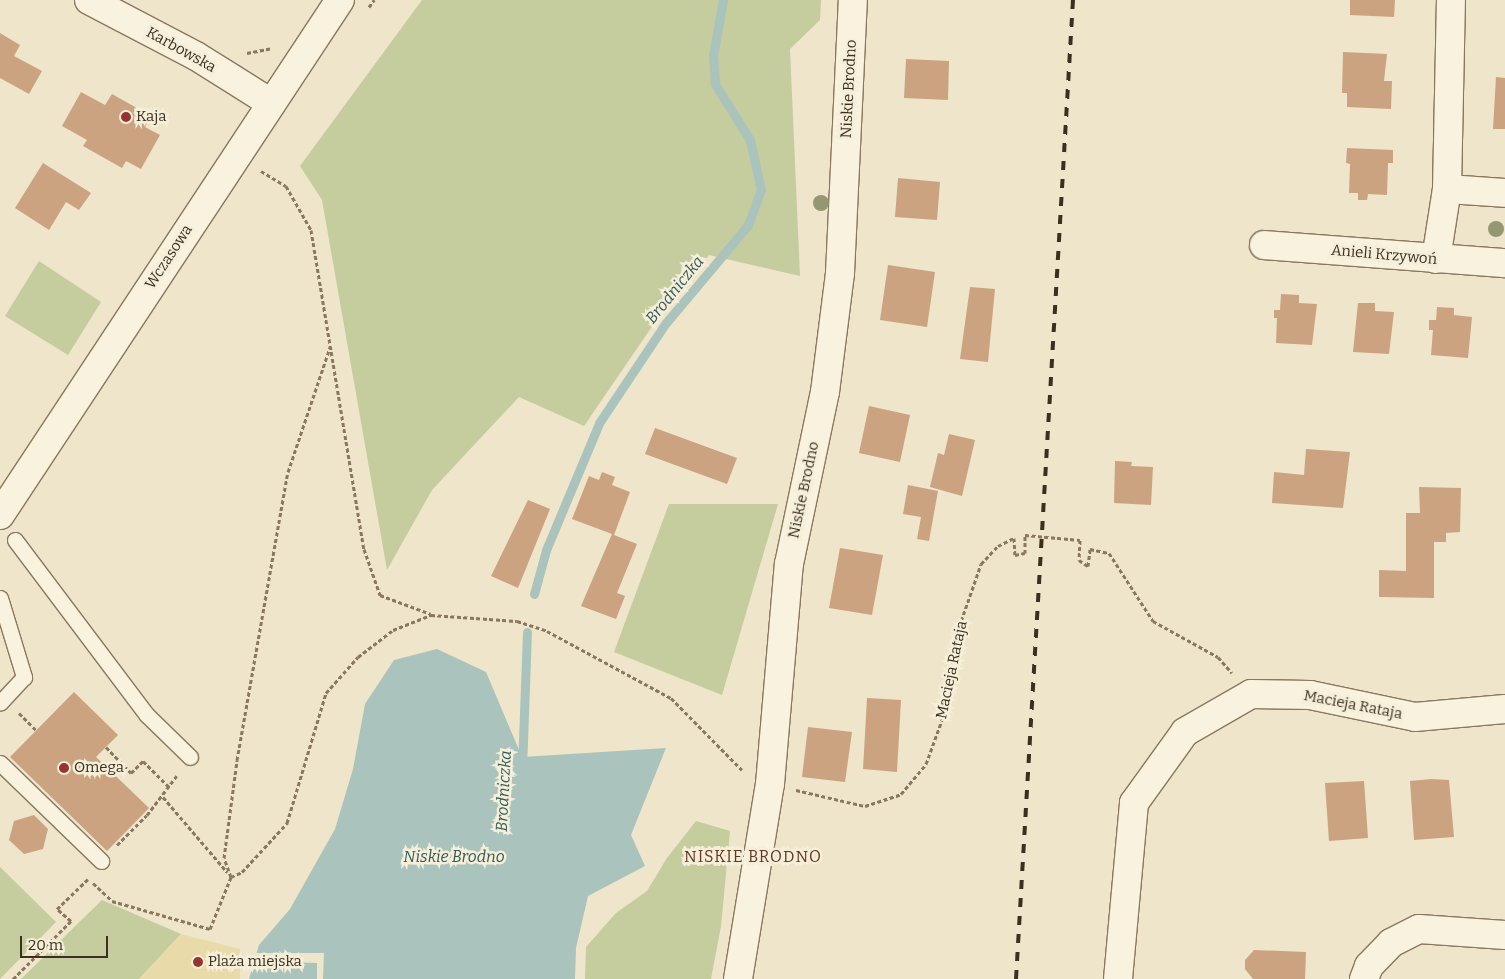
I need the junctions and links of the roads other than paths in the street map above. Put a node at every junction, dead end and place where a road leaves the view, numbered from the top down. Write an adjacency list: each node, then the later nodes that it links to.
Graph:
1 (89, 0): 5 (street, Karbowska)
2 (340, 0): 5 (street, Wczasowa)
3 (854, 0): 20 (street, Niskie Brodno)
4 (1450, 0): 6 (street)
5 (271, 103): 11 (street, Wczasowa)
6 (1447, 189): 7 (street); 9 (street)
7 (1505, 193)
8 (1264, 245): 9 (street, Anieli Krzywoń)
9 (1436, 259): 10 (street, Anieli Krzywoń)
10 (1505, 264)
11 (0, 515)
12 (15, 540): 16 (lane)
13 (0, 598): 14 (lane)
14 (0, 703)
15 (1505, 709): 21 (street, Macieja Rataja)
16 (190, 757)
17 (0, 763): 18 (lane)
18 (101, 861)
19 (1505, 935): 22 (street)
20 (738, 979)
21 (1118, 979)
22 (1364, 979)

